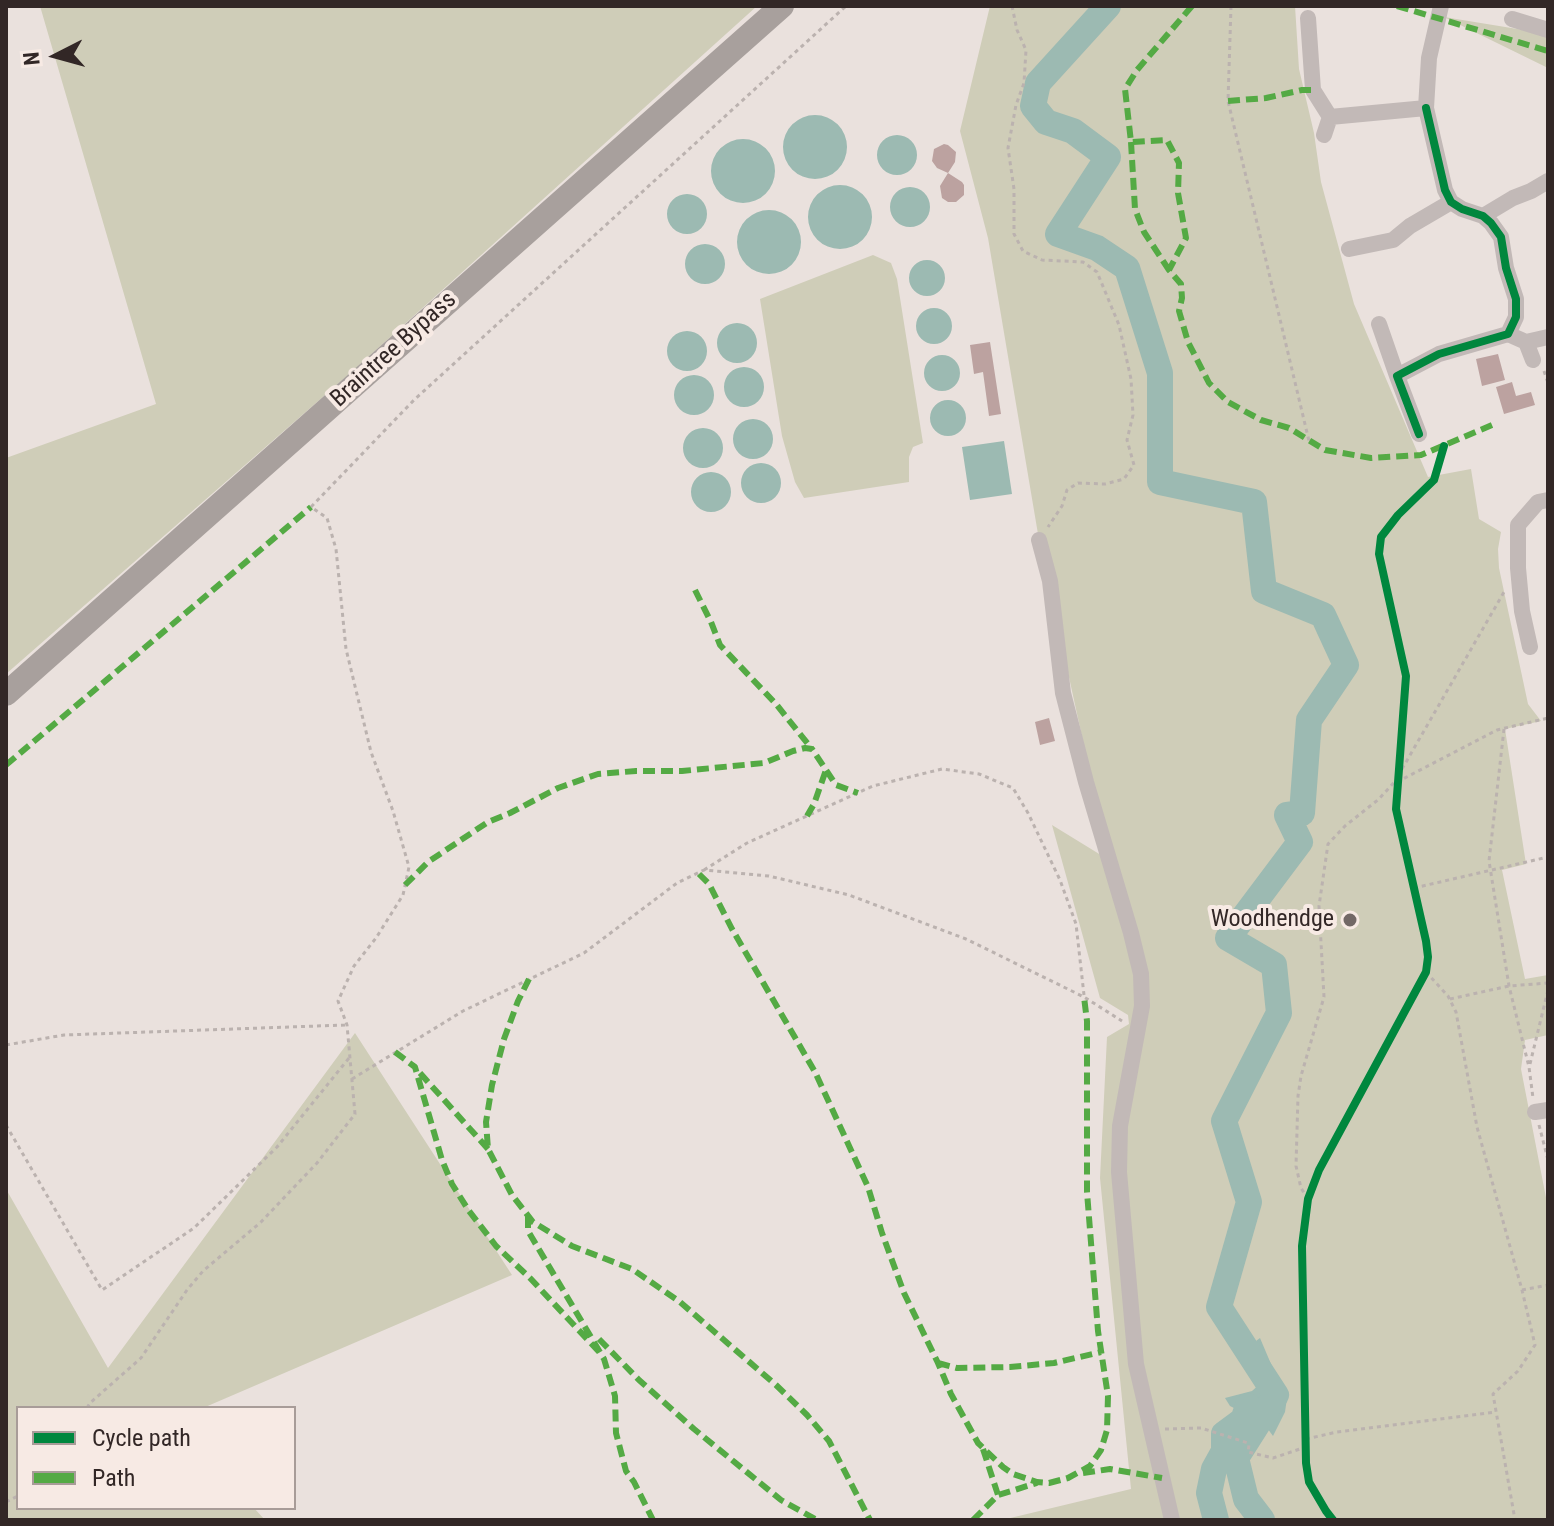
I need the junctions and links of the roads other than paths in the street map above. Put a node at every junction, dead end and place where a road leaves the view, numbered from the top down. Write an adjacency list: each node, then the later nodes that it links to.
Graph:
1 (782, 6): 23 (highway, Braintree Bypass)
2 (1441, 6): 6 (street)
3 (1308, 18): 7 (street)
4 (1512, 19): 5 (street)
5 (1548, 30)
6 (1426, 108): 7 (street); 10 (street)
7 (1330, 117): 8 (street)
8 (1324, 135)
9 (1548, 181): 11 (street)
10 (1451, 202): 11 (street); 12 (street)
11 (1483, 216): 14 (street)
12 (1349, 249)
13 (1379, 324): 18 (street)
14 (1508, 334): 16 (street); 18 (street)
15 (1548, 337): 16 (street)
16 (1526, 342): 17 (street)
17 (1533, 360)
18 (1397, 376): 19 (street)
19 (1419, 434)
20 (1548, 500): 22 (street)
21 (1039, 540): 24 (street)
22 (1530, 647)
23 (6, 694)
24 (1172, 1520)

